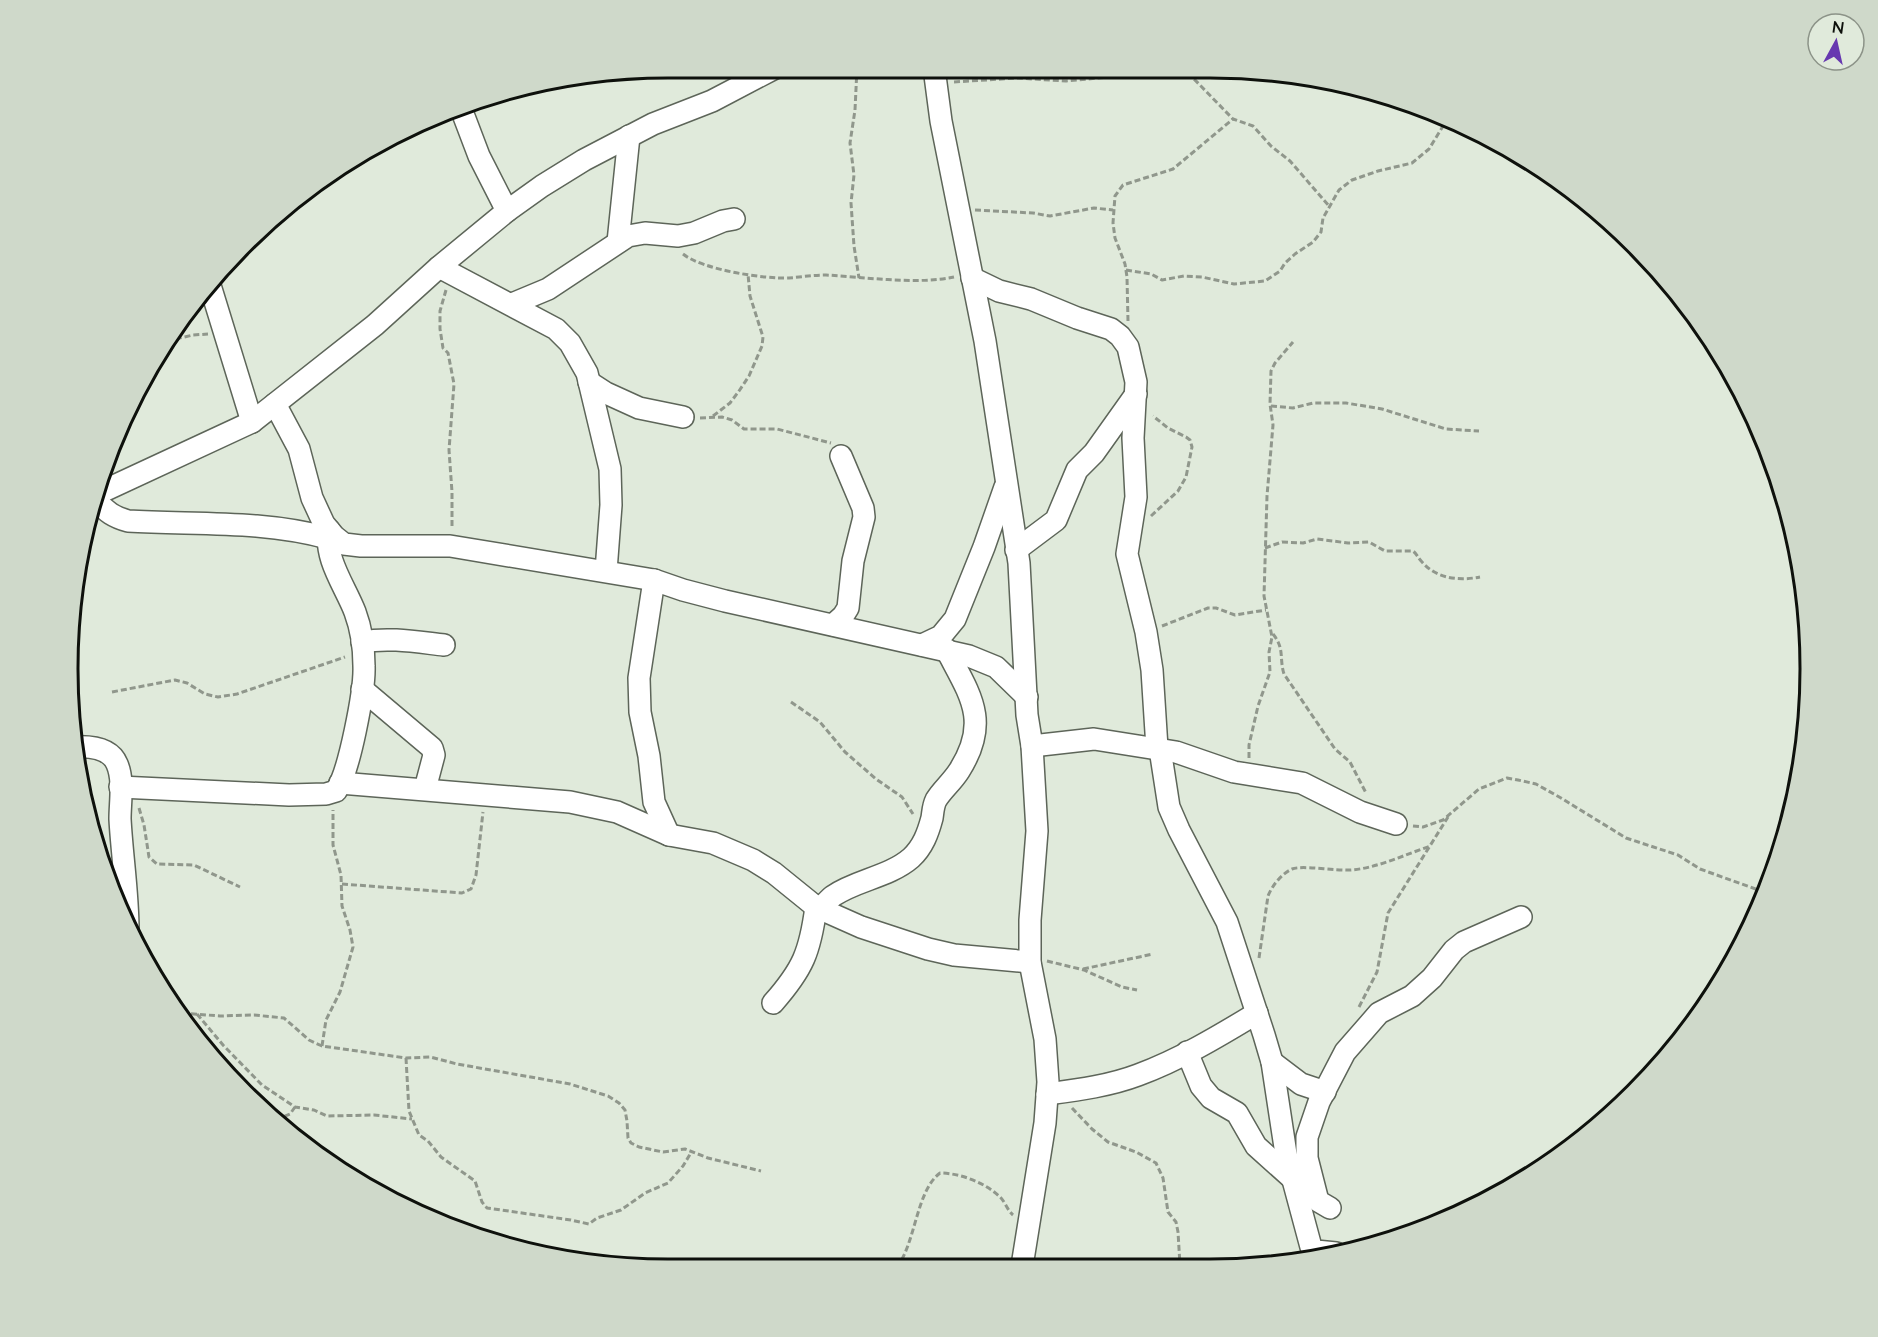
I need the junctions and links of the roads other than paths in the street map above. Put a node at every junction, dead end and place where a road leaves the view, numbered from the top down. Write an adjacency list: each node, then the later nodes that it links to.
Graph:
1 (756, 78): 4 (street)
2 (935, 78): 9 (street)
3 (463, 115): 5 (street)
4 (629, 136): 5 (street); 7 (street)
5 (507, 211): 8 (street)
6 (734, 219): 7 (street)
7 (618, 242): 11 (street)
8 (445, 270): 11 (street); 14 (street)
9 (971, 271): 13 (street); 18 (street)
10 (213, 294): 16 (street)
11 (512, 304): 12 (street)
12 (589, 382): 15 (street); 23 (street)
13 (1136, 399): 22 (street); 34 (street)
14 (274, 404): 16 (street); 21 (street)
15 (683, 417)
16 (252, 422): 19 (street)
17 (841, 456): 25 (street)
18 (1006, 483): 22 (street); 28 (street)
19 (106, 489)
20 (103, 498): 21 (street)
21 (328, 534): 23 (street); 26 (street)
22 (1016, 550): 31 (street)
23 (606, 571): 24 (street)
24 (654, 580): 25 (street); 39 (street)
25 (833, 625): 28 (street)
26 (362, 644): 27 (street); 30 (street)
27 (444, 645)
28 (922, 645): 29 (street)
29 (946, 649): 31 (street); 41 (street)
30 (362, 689): 35 (street); 37 (street)
31 (1027, 697): 32 (street)
32 (1032, 746): 34 (street); 43 (street)
33 (83, 747): 36 (street)
34 (1158, 748): 38 (street); 45 (street)
35 (338, 787): 36 (street); 37 (street)
36 (124, 788): 40 (street)
37 (425, 789): 39 (street)
38 (1396, 824)
39 (669, 835): 41 (street)
40 (125, 900)
41 (818, 908): 43 (street); 44 (street)
42 (1521, 916): 48 (street)
43 (1030, 961): 49 (street)
44 (773, 1003)
45 (1257, 1012): 46 (street); 47 (street)
46 (1187, 1052): 49 (street); 50 (street)
47 (1272, 1062): 48 (street); 50 (street)
48 (1325, 1092): 51 (street)
49 (1054, 1093): 53 (street)
50 (1294, 1180): 52 (street)
51 (1330, 1208)
52 (1314, 1250)
53 (1023, 1259)

